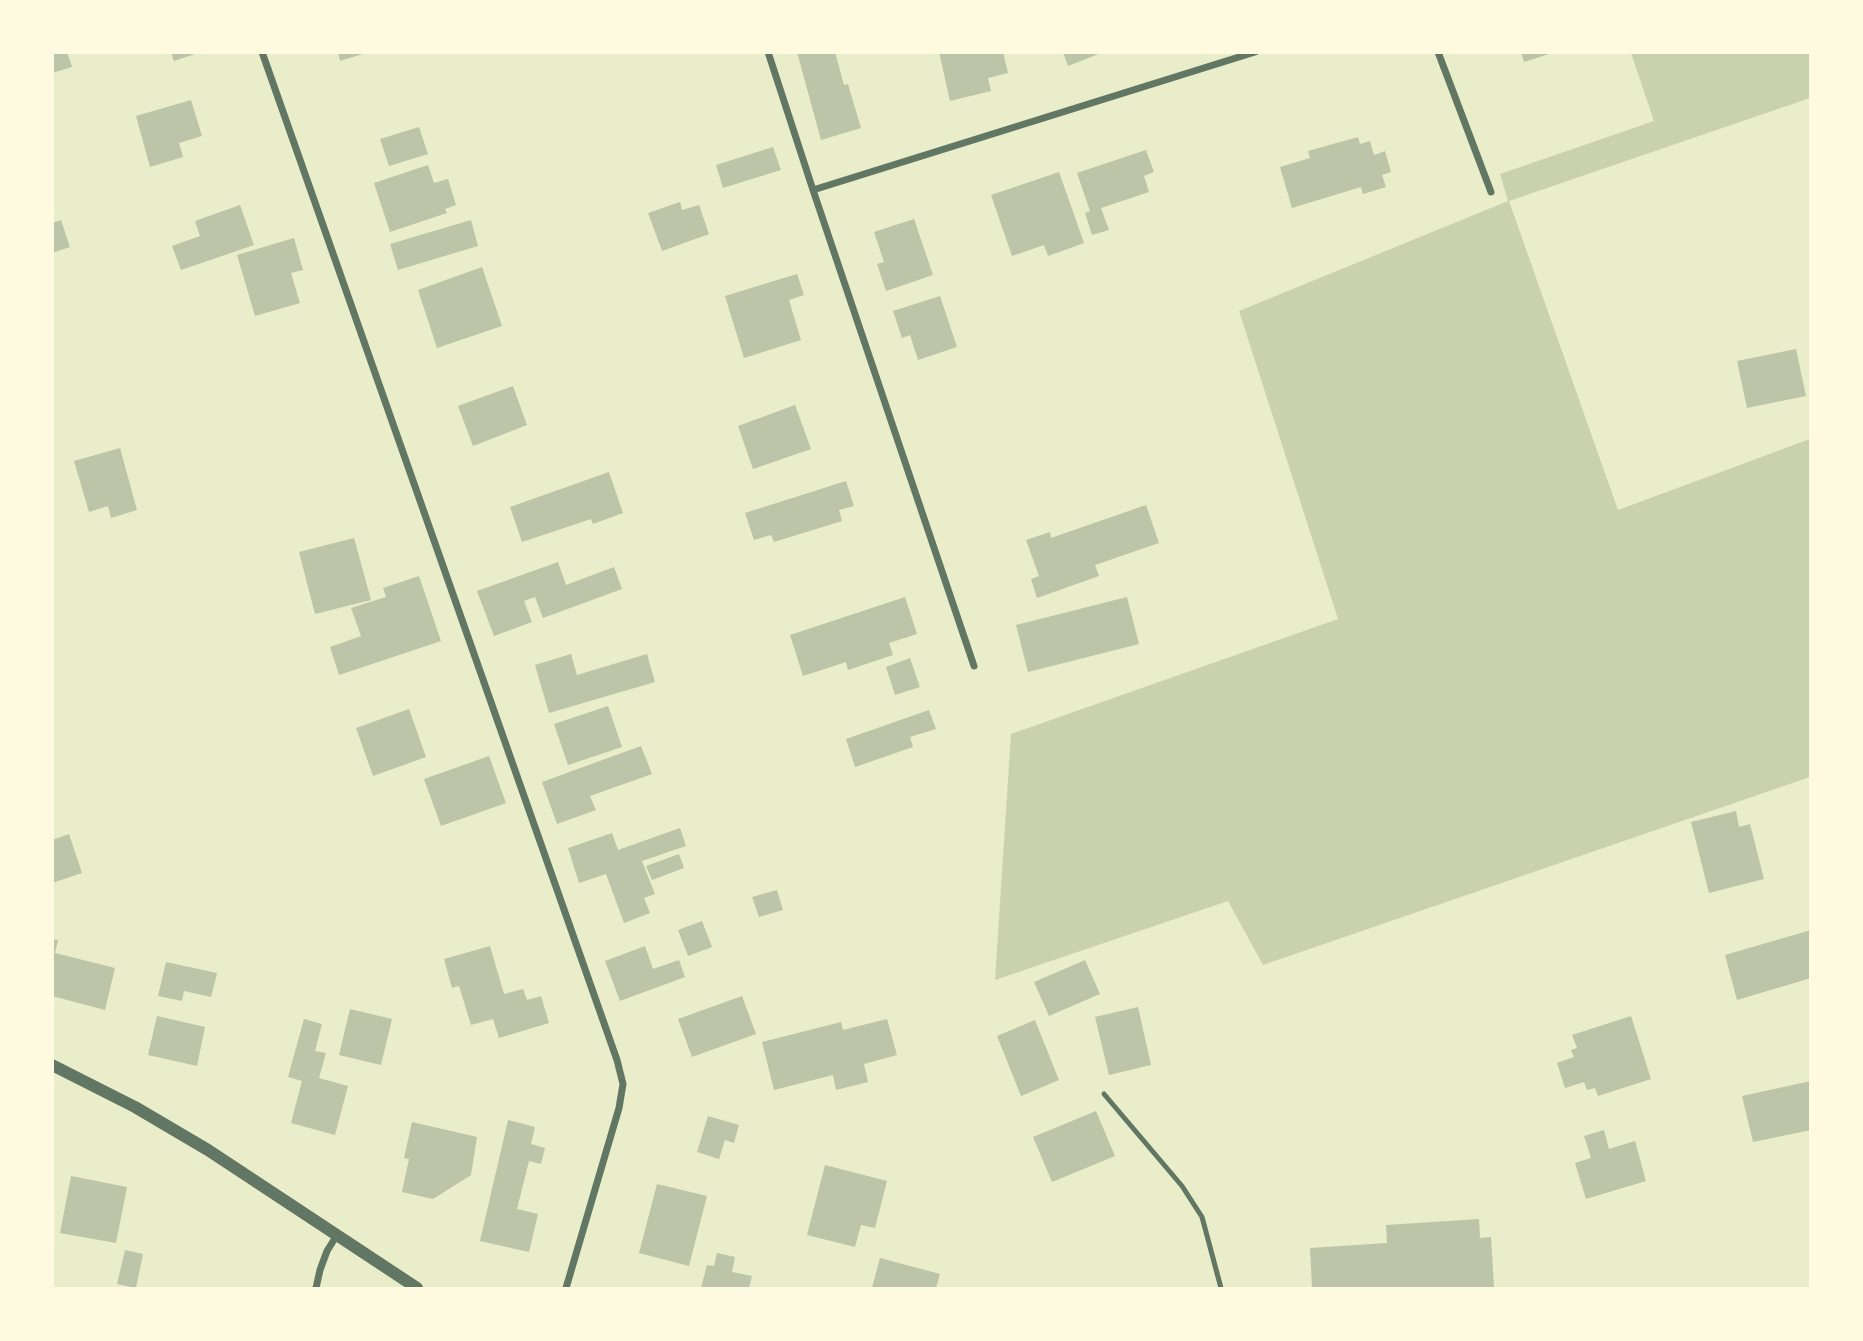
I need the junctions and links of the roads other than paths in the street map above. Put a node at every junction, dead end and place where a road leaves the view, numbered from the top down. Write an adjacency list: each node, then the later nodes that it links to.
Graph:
1 (262, 52): 13 (street)
2 (768, 52): 5 (street)
3 (1255, 52): 5 (street)
4 (1438, 52): 6 (street)
5 (813, 190): 7 (street)
6 (1492, 192)
7 (974, 666)
8 (52, 1065): 10 (street)
9 (1104, 1094): 14 (lane)
10 (337, 1235): 11 (street); 12 (street)
11 (316, 1289)
12 (418, 1289)
13 (566, 1289)
14 (1221, 1289)

